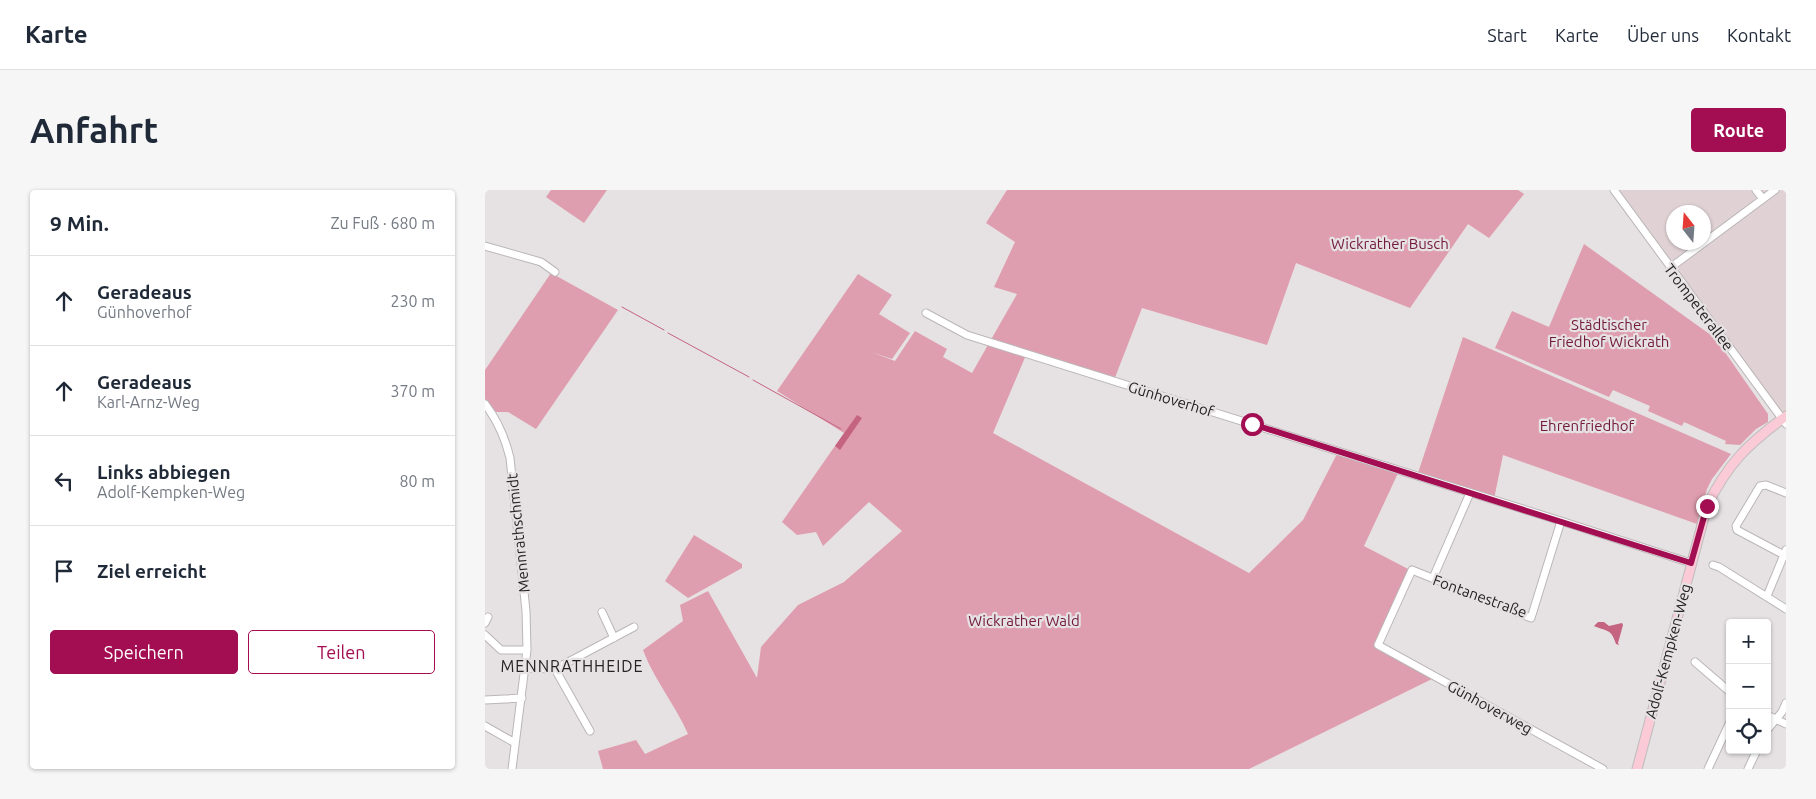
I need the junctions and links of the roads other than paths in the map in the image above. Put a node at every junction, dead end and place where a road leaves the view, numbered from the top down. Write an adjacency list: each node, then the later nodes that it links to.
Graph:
1 (1614, 190): 6 (street, Trompeterallee)
2 (1756, 190): 4 (street)
3 (1775, 190): 4 (street)
4 (1763, 199): 6 (street)
5 (485, 246): 7 (street)
6 (1670, 268): 10 (street, Trompeterallee)
7 (555, 272)
8 (926, 313): 11 (street, Günhoverhof)
9 (485, 404): 27 (street, Mennrathschmidt)
10 (1785, 419): 15 (main road, Adolf-Kempken-Weg)
11 (1470, 493): 13 (street, Günhoverhof); 17 (street)
12 (1786, 493): 14 (street)
13 (1561, 521): 15 (street, Günhoverhof); 17 (street, Fontanestraße)
14 (1785, 553): 18 (street)
15 (1691, 563): 46 (main road, Adolf-Kempken-Weg)
16 (1713, 565): 18 (street)
17 (1433, 578): 25 (street, Fontanestraße)
18 (1767, 596): 19 (street)
19 (1786, 609)
20 (602, 612): 23 (street)
21 (634, 628): 23 (street)
22 (485, 635): 26 (street)
23 (614, 638): 30 (street)
24 (485, 644): 26 (street)
25 (1378, 645): 45 (street, Günhoverweg)
26 (497, 646): 27 (street)
27 (527, 650): 29 (street, Mennrathschmidt)
28 (1695, 662): 31 (street)
29 (526, 668): 30 (street); 32 (street, Mennrathschmidt)
30 (555, 669): 40 (street)
31 (1726, 689)
32 (522, 698): 33 (street); 42 (street, Mennrathschmidt)
33 (485, 700)
34 (1786, 703): 36 (street)
35 (1771, 717): 36 (street)
36 (1776, 720): 37 (street); 39 (street)
37 (1786, 724)
38 (485, 726): 42 (street)
39 (1771, 726)
40 (589, 731)
41 (1726, 731): 47 (street)
42 (515, 743): 44 (street, Mennrathschmidt)
43 (1755, 754): 48 (street)
44 (512, 769)
45 (1603, 769)
46 (1637, 769)
47 (1708, 769)
48 (1748, 769)

